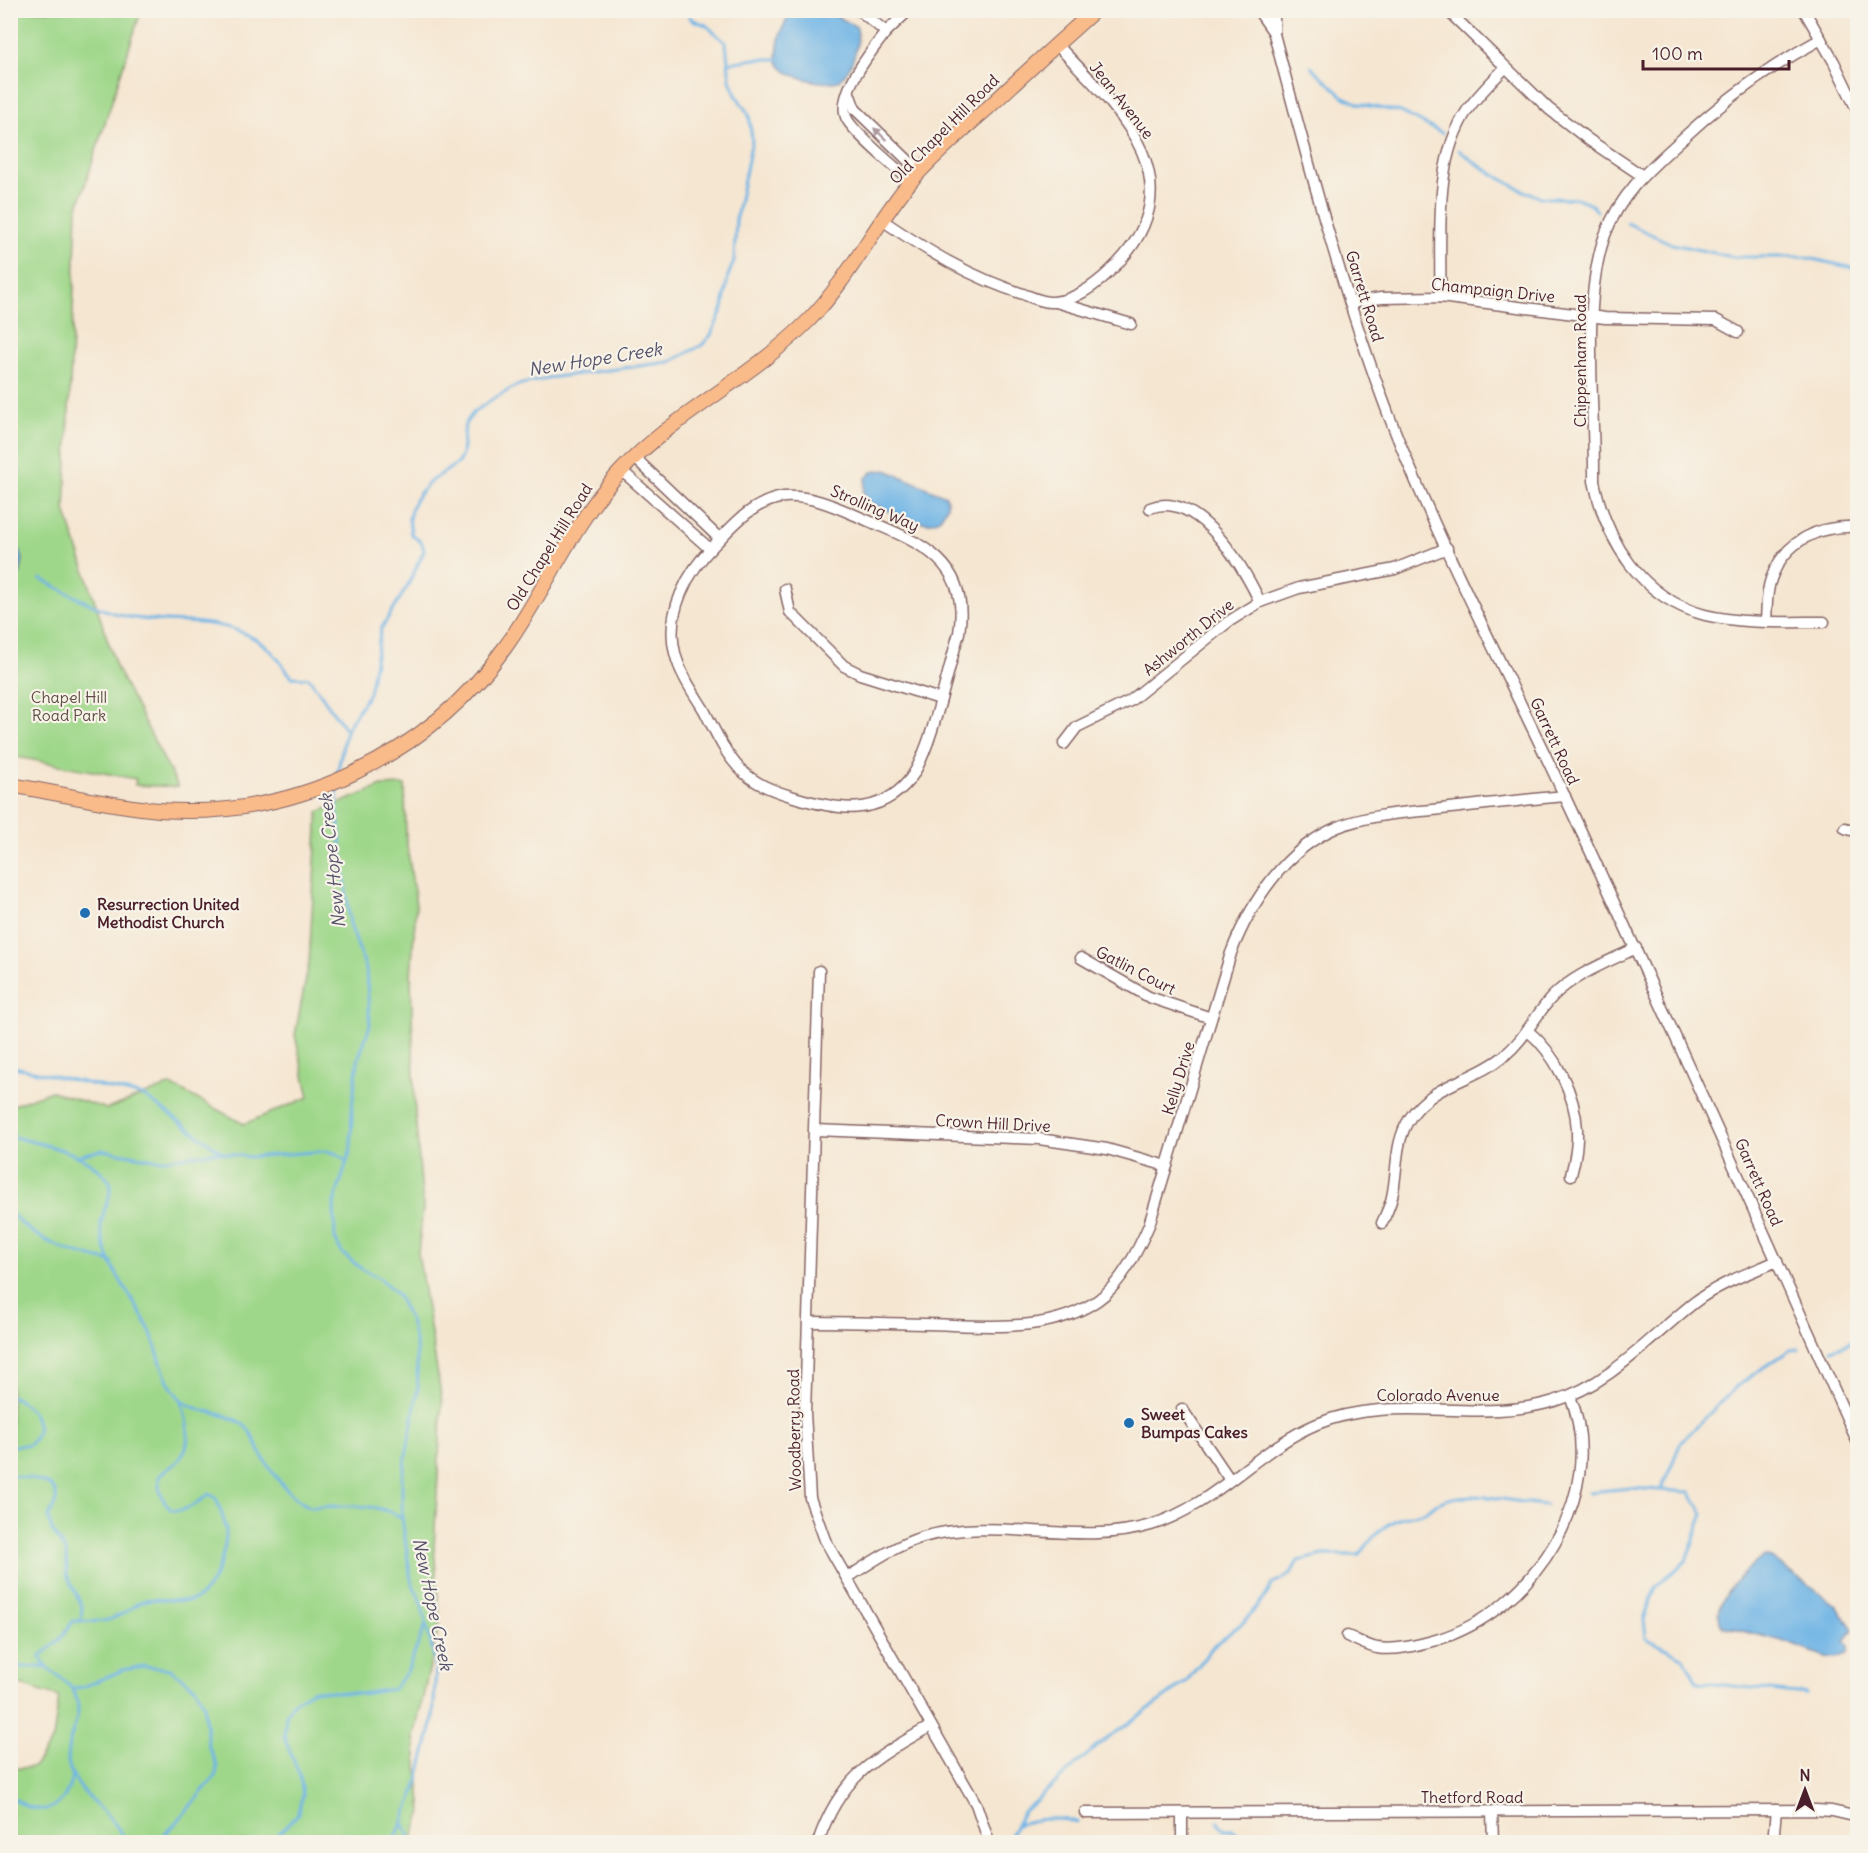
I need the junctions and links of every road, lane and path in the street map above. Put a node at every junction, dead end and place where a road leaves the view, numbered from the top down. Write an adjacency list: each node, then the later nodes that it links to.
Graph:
1 (859, 10): 8 (street)
2 (909, 10): 8 (street)
3 (1095, 10): 11 (main road, Old Chapel Hill Road)
4 (1258, 10): 9 (street, Garrett Road)
5 (1274, 10): 9 (street, Garrett Road)
6 (1447, 10): 12 (street)
7 (1804, 10): 10 (street)
8 (886, 32): 15 (street)
9 (1274, 34): 19 (street, Garrett Road)
10 (1821, 39): 13 (street); 14 (street, Chippenham Road)
11 (1056, 44): 15 (main road, Old Chapel Hill Road); 18 (street, Jean Avenue)
12 (1505, 68): 14 (street); 17 (street)
13 (1857, 112)
14 (1641, 175): 20 (street, Chippenham Road)
15 (915, 177): 16 (main road, Old Chapel Hill Road)
16 (882, 220): 18 (street); 23 (main road, Old Chapel Hill Road)
17 (1440, 297): 19 (street, Champaign Drive); 20 (street, Champaign Drive)
18 (1056, 302): 21 (street)
19 (1350, 303): 30 (street, Garrett Road)
20 (1592, 316): 22 (street, Champaign Drive); 34 (street, Chippenham Road)
21 (1131, 324)
22 (1738, 332)
23 (634, 458): 24 (main road, Old Chapel Hill Road); 25 (street)
24 (621, 470): 27 (street); 38 (main road, Old Chapel Hill Road)
25 (676, 498): 27 (street); 29 (street)
26 (1150, 508): 33 (street)
27 (666, 510): 31 (street)
28 (1857, 526): 34 (street)
29 (720, 539): 31 (street, Strolling Way); 36 (street, Strolling Way)
30 (1447, 548): 33 (street, Ashworth Drive); 39 (street, Garrett Road)
31 (710, 549): 36 (street, Strolling Way)
32 (785, 589): 36 (street)
33 (1260, 602): 37 (street, Ashworth Drive)
34 (1766, 621): 35 (street, Chippenham Road)
35 (1824, 622)
36 (940, 699)
37 (1064, 744)
38 (10, 784)
39 (1565, 795): 42 (street, Garrett Road); 45 (street, Kelly Drive)
40 (1845, 828): 41 (street)
41 (1857, 832)
42 (1636, 948): 46 (street); 51 (street, Garrett Road)
43 (1082, 958): 45 (street, Gatlin Court)
44 (819, 971): 47 (street, Woodberry Road)
45 (1211, 1018): 48 (street, Kelly Drive)
46 (1528, 1031): 49 (street); 50 (street)
47 (815, 1131): 48 (street, Crown Hill Drive); 52 (street, Woodberry Road)
48 (1167, 1166): 52 (street, Kelly Drive)
49 (1571, 1175)
50 (1383, 1223)
51 (1777, 1261): 53 (street, Colorado Avenue); 55 (street, Garrett Road)
52 (809, 1322): 57 (street, Woodberry Road)
53 (1570, 1396): 56 (street, Colorado Avenue); 58 (street)
54 (1182, 1409): 56 (street)
55 (1857, 1443)
56 (1230, 1480): 57 (street, Colorado Avenue)
57 (847, 1578): 59 (street, Woodberry Road)
58 (1347, 1636)
59 (931, 1726): 65 (street); 66 (street, Woodberry Road)
60 (1776, 1810): 61 (street, Thetford Road); 64 (street, Thetford Road); 69 (street)
61 (1492, 1812): 63 (street, Thetford Road); 68 (street)
62 (1085, 1813): 63 (street, Thetford Road)
63 (1182, 1813): 67 (street)
64 (1857, 1817)
65 (818, 1842)
66 (989, 1842)
67 (1182, 1842)
68 (1493, 1842)
69 (1773, 1842)

